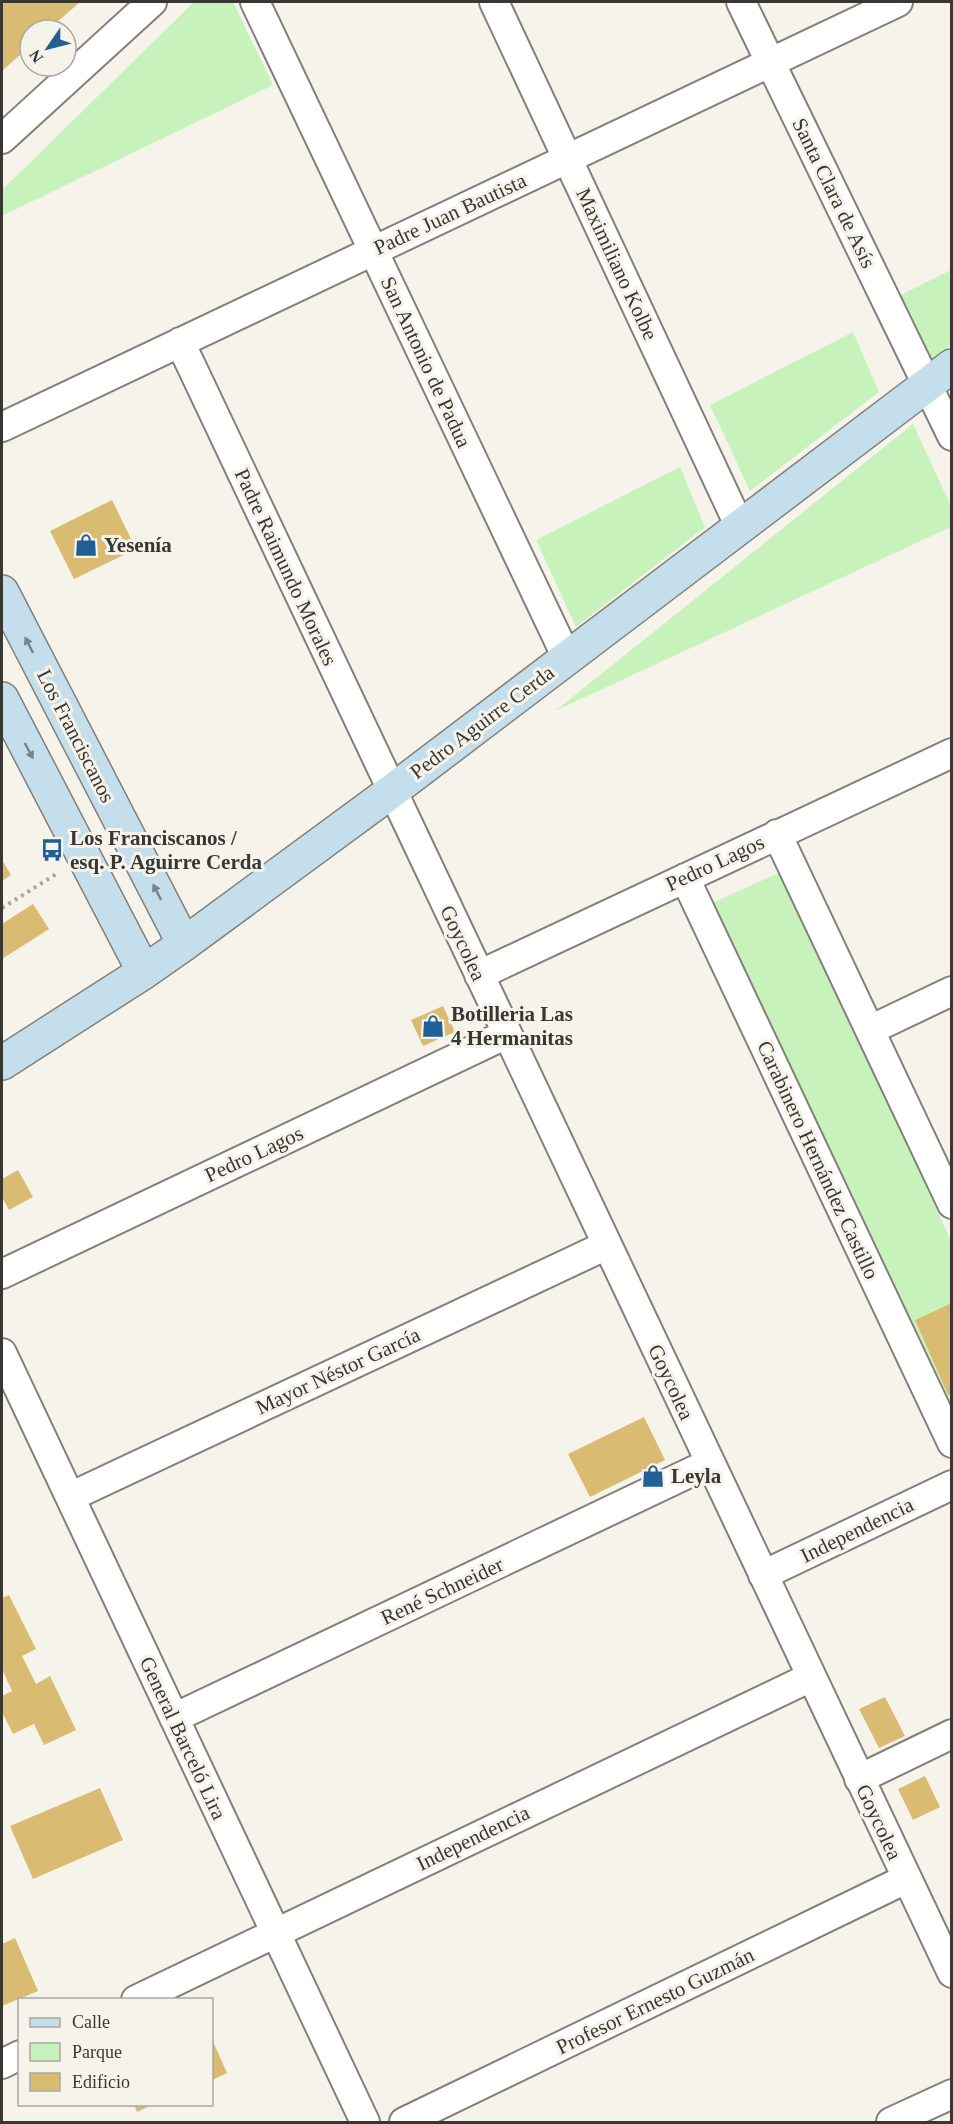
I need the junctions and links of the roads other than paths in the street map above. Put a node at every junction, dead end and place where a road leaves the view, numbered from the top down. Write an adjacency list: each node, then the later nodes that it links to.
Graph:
1 (152, 2): 7 (street)
2 (255, 2): 9 (street, San Antonio de Padua)
3 (494, 2): 8 (street, Maximiliano Kolbe)
4 (741, 2): 6 (street, Santa Clara de Asís)
5 (898, 2): 6 (street, Padre Juan Bautista)
6 (770, 63): 8 (street, Padre Juan Bautista); 11 (street, Santa Clara de Asís)
7 (2, 139)
8 (567, 159): 9 (street, Padre Juan Bautista); 14 (street, Maximiliano Kolbe)
9 (373, 251): 10 (street, Padre Juan Bautista); 16 (street, San Antonio de Padua)
10 (180, 342): 12 (street, Padre Juan Bautista); 19 (street, Padre Raimundo Morales)
11 (939, 375): 13 (street, Santa Clara de Asís); 14 (street, Pedro Aguirre Cerda)
12 (2, 427)
13 (951, 436)
14 (740, 527): 16 (street, Pedro Aguirre Cerda)
15 (2, 592): 22 (street, Los Franciscanos, one-way to 15)
16 (567, 658): 19 (street, Pedro Aguirre Cerda)
17 (2, 699): 23 (street, one-way to 23)
18 (951, 753): 20 (street, Pedro Lagos)
19 (392, 791): 22 (street, Pedro Aguirre Cerda); 24 (street, Goycolea)
20 (777, 834): 21 (street, Pedro Lagos); 26 (street)
21 (686, 878): 24 (street, Pedro Lagos); 33 (street, Carabinero Hernández Castillo)
22 (184, 944): 23 (street, Pedro Aguirre Cerda)
23 (144, 972): 28 (street, Pedro Aguirre Cerda)
24 (479, 975): 27 (street, Goycolea)
25 (951, 992): 26 (street)
26 (870, 1030): 29 (street)
27 (507, 1034): 30 (street, Goycolea); 31 (street, Pedro Lagos)
28 (2, 1063)
29 (951, 1204)
30 (607, 1245): 34 (street, Goycolea); 36 (street, Mayor Néstor García)
31 (2, 1275)
32 (2, 1353): 36 (street, General Barceló Lira)
33 (951, 1443)
34 (710, 1463): 37 (street, Goycolea); 39 (street, René Schneider)
35 (951, 1485): 37 (street, Independencia)
36 (70, 1497): 39 (street, General Barceló Lira)
37 (763, 1575): 38 (street, Goycolea)
38 (811, 1677): 41 (street, Goycolea); 43 (street, Independencia)
39 (174, 1719): 43 (street, General Barceló Lira)
40 (951, 1734): 41 (street)
41 (859, 1779): 42 (street, Goycolea)
42 (906, 1879): 44 (street, Goycolea); 50 (street, Profesor Ernesto Guzmán)
43 (275, 1933): 45 (street, Independencia); 49 (street, General Barceló Lira)
44 (951, 1974)
45 (140, 1998)
46 (18, 2056): 47 (street)
47 (2, 2064)
48 (951, 2094): 51 (street)
49 (365, 2122)
50 (404, 2122)
51 (891, 2122)

